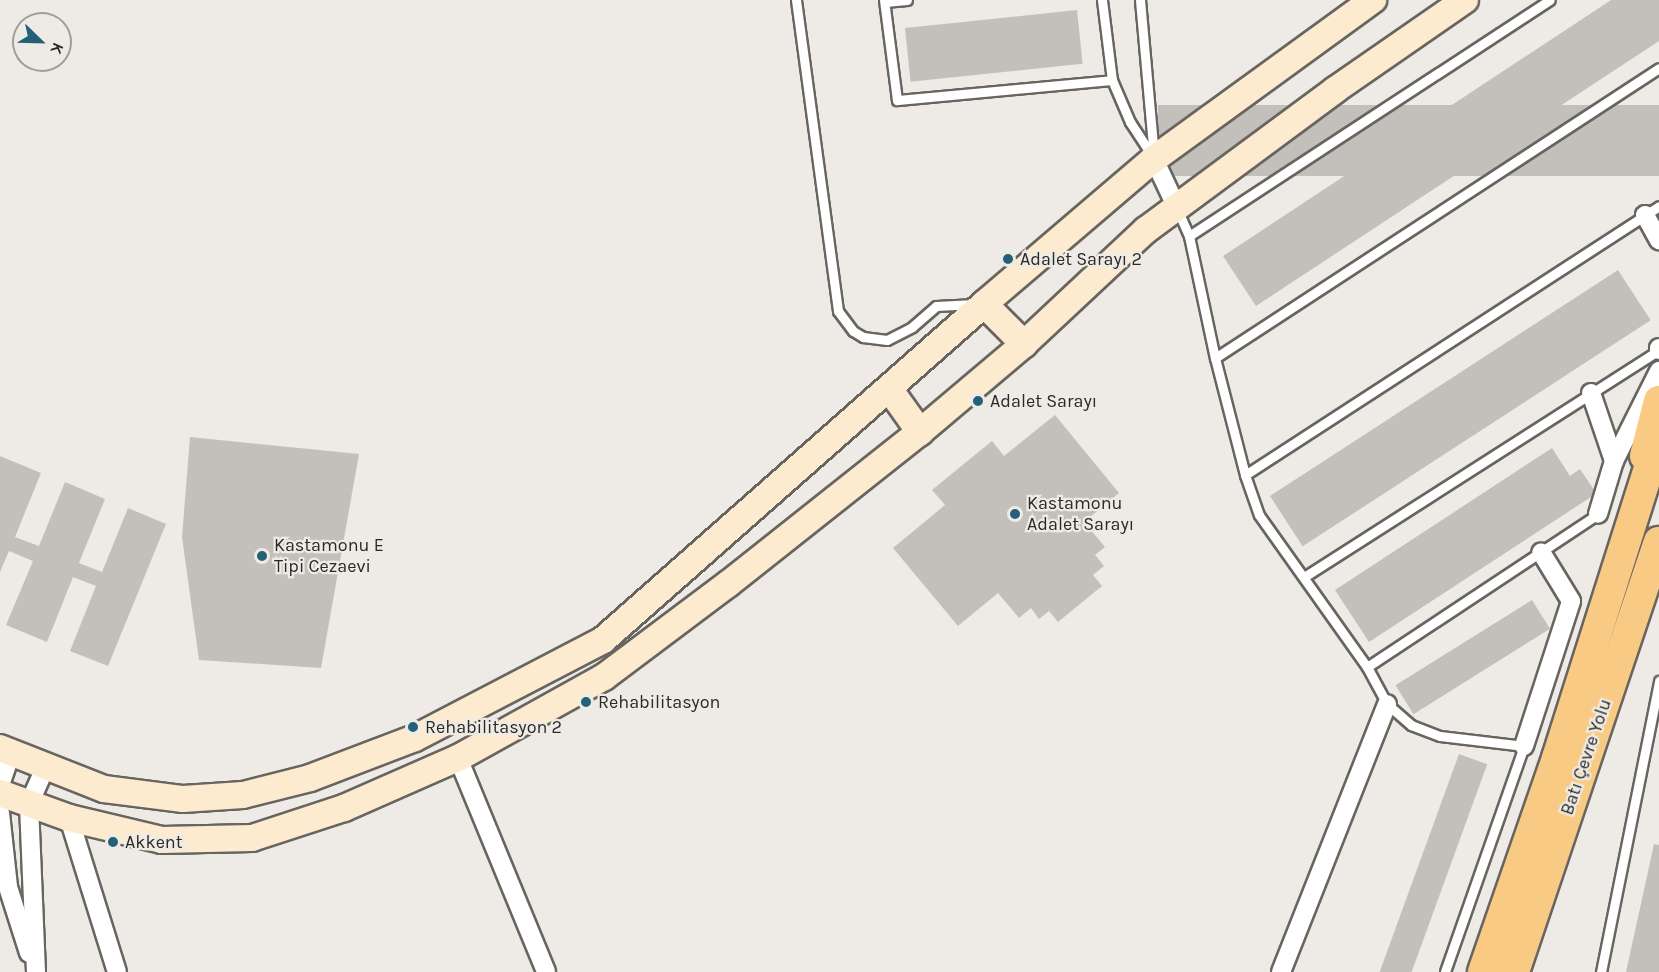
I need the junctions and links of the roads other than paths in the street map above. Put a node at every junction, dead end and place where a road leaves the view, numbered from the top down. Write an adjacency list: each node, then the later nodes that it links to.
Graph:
1 (796, 0): 16 (lane)
2 (907, 0): 8 (lane)
3 (1102, 0): 10 (lane)
4 (1140, 0): 11 (lane)
5 (1373, 0): 11 (main road)
6 (1465, 0): 12 (main road)
7 (1550, 0): 14 (lane)
8 (885, 1): 10 (lane)
9 (1659, 68): 19 (lane)
10 (1112, 80): 11 (lane)
11 (1154, 159): 12 (street); 16 (main road)
12 (1176, 206): 14 (lane); 17 (main road)
13 (1652, 210): 15 (street); 27 (lane)
14 (1189, 236): 19 (lane)
15 (1659, 240)
16 (984, 304): 17 (main road); 21 (main road)
17 (1024, 344): 24 (main road)
18 (1659, 349): 22 (lane)
19 (1215, 358): 27 (lane)
20 (1659, 371): 26 (street)
21 (890, 390): 24 (main road); 40 (main road)
22 (1591, 393): 26 (street); 32 (lane)
23 (1659, 401): 28 (highway)
24 (920, 432): 39 (main road)
25 (1659, 437): 28 (highway)
26 (1614, 461): 29 (street)
27 (1245, 475): 32 (lane)
28 (1640, 491): 52 (highway)
29 (1598, 514): 31 (lane)
30 (1659, 542): 53 (highway, Batı Çevre Yolu)
31 (1541, 552): 34 (lane); 37 (street)
32 (1304, 577): 34 (lane)
33 (1659, 598): 53 (highway)
34 (1367, 667): 36 (lane)
35 (1659, 681): 54 (lane)
36 (1387, 704): 37 (lane); 50 (street)
37 (1524, 746): 51 (lane)
38 (5, 750): 40 (main road); 41 (street)
39 (458, 758): 45 (main road); 49 (street)
40 (45, 768): 43 (street)
41 (0, 785)
42 (0, 793): 43 (main road)
43 (29, 804): 45 (main road); 47 (street)
44 (0, 813): 46 (street)
45 (69, 818): 48 (street)
46 (4, 895): 47 (street)
47 (35, 972)
48 (117, 972)
49 (546, 972)
50 (1281, 972)
51 (1445, 972)
52 (1483, 972)
53 (1515, 972)
54 (1601, 972)

